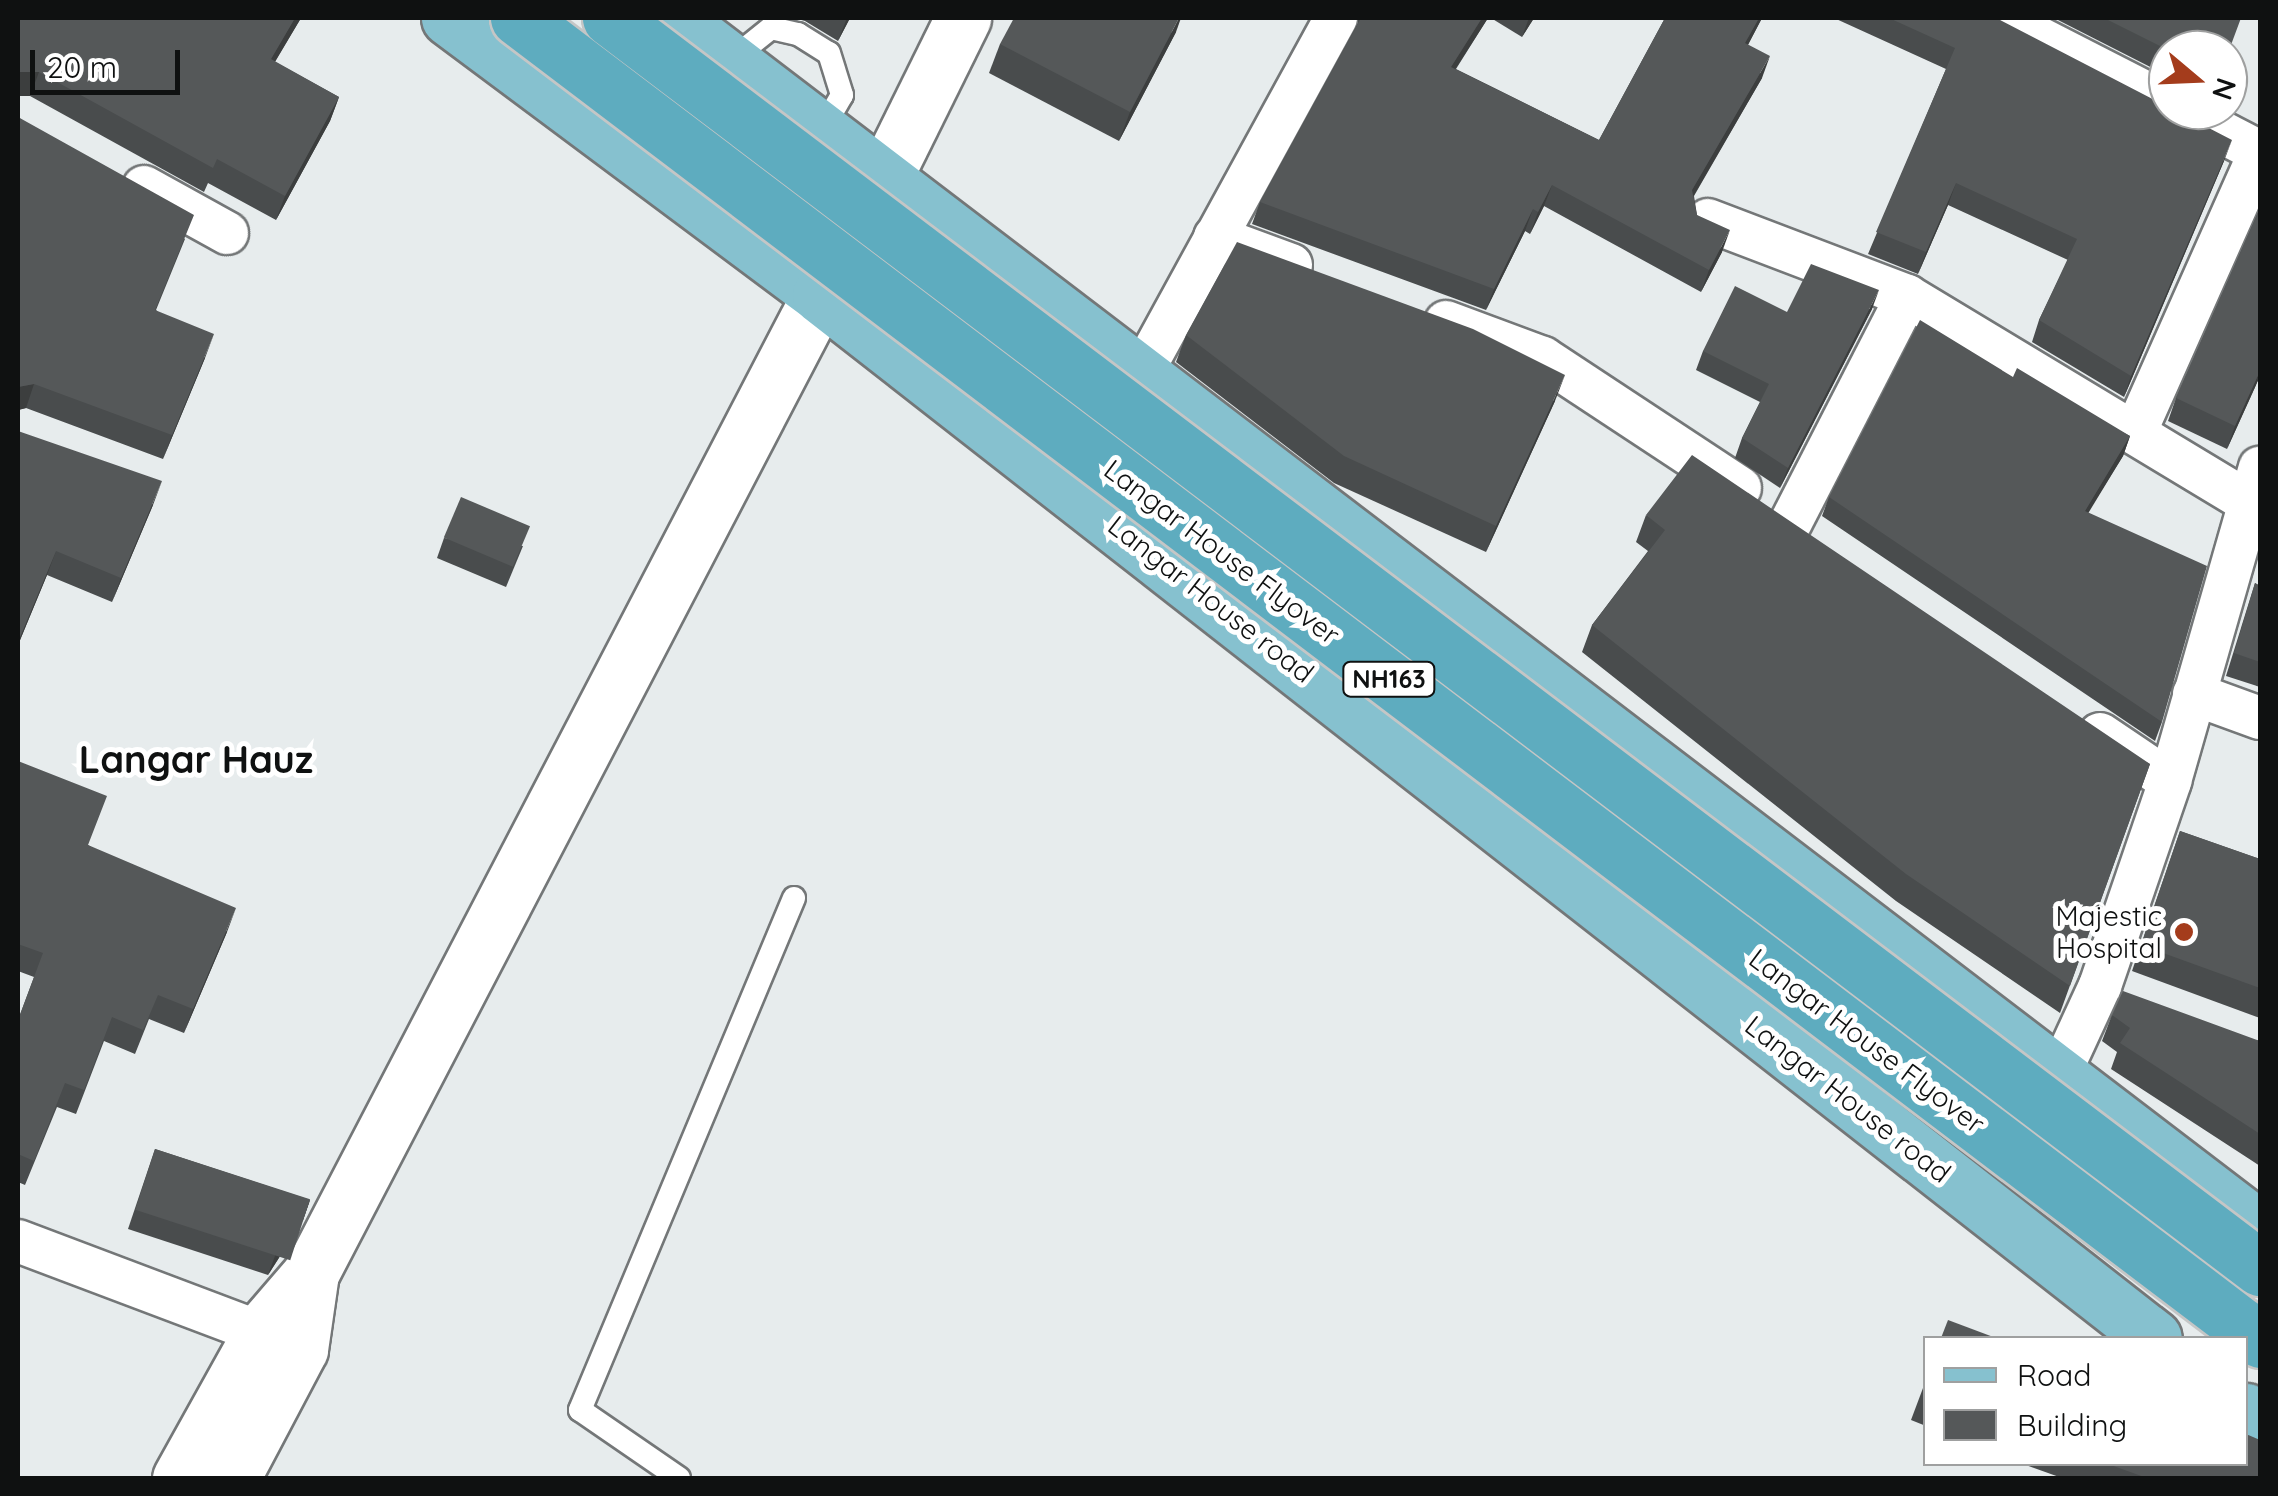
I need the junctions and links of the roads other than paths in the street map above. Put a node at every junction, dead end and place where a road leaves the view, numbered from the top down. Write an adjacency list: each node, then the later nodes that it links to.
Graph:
1 (449, 18): 17 (main road, Langar House road)
2 (518, 18): 36 (highway, Langar House Flyover / NH163, bridge)
3 (610, 18): 33 (highway, Langar House Flyover / NH163, bridge)
4 (674, 18): 12 (main road)
5 (964, 18): 12 (street)
6 (1336, 18): 15 (street)
7 (2000, 18): 8 (street)
8 (2148, 94)
9 (2218, 130): 10 (street)
10 (2260, 152): 22 (street)
11 (104, 166): 14 (street)
12 (886, 174): 20 (main road)
13 (1708, 220): 18 (street)
14 (226, 233)
15 (1215, 238): 16 (street); 20 (street)
16 (1324, 278)
17 (820, 295): 24 (main road, Langar House road); 35 (street)
18 (1906, 296): 19 (street); 22 (street)
19 (1415, 311)
20 (1141, 374): 21 (main road)
21 (1188, 411): 24 (main road); 30 (main road)
22 (2135, 433): 23 (street)
23 (2254, 484): 25 (street)
24 (1108, 518): 34 (main road, Langar House road)
25 (2194, 694): 27 (street); 28 (street)
26 (2071, 714): 28 (street)
27 (2260, 718)
28 (2170, 781): 30 (street)
29 (794, 898): 39 (lane)
30 (2059, 1076): 31 (main road)
31 (2260, 1229)
32 (18, 1240): 35 (street)
33 (2260, 1268)
34 (2151, 1336)
35 (282, 1339): 37 (street); 38 (street)
36 (2260, 1340)
37 (180, 1478)
38 (232, 1478)
39 (678, 1478)

